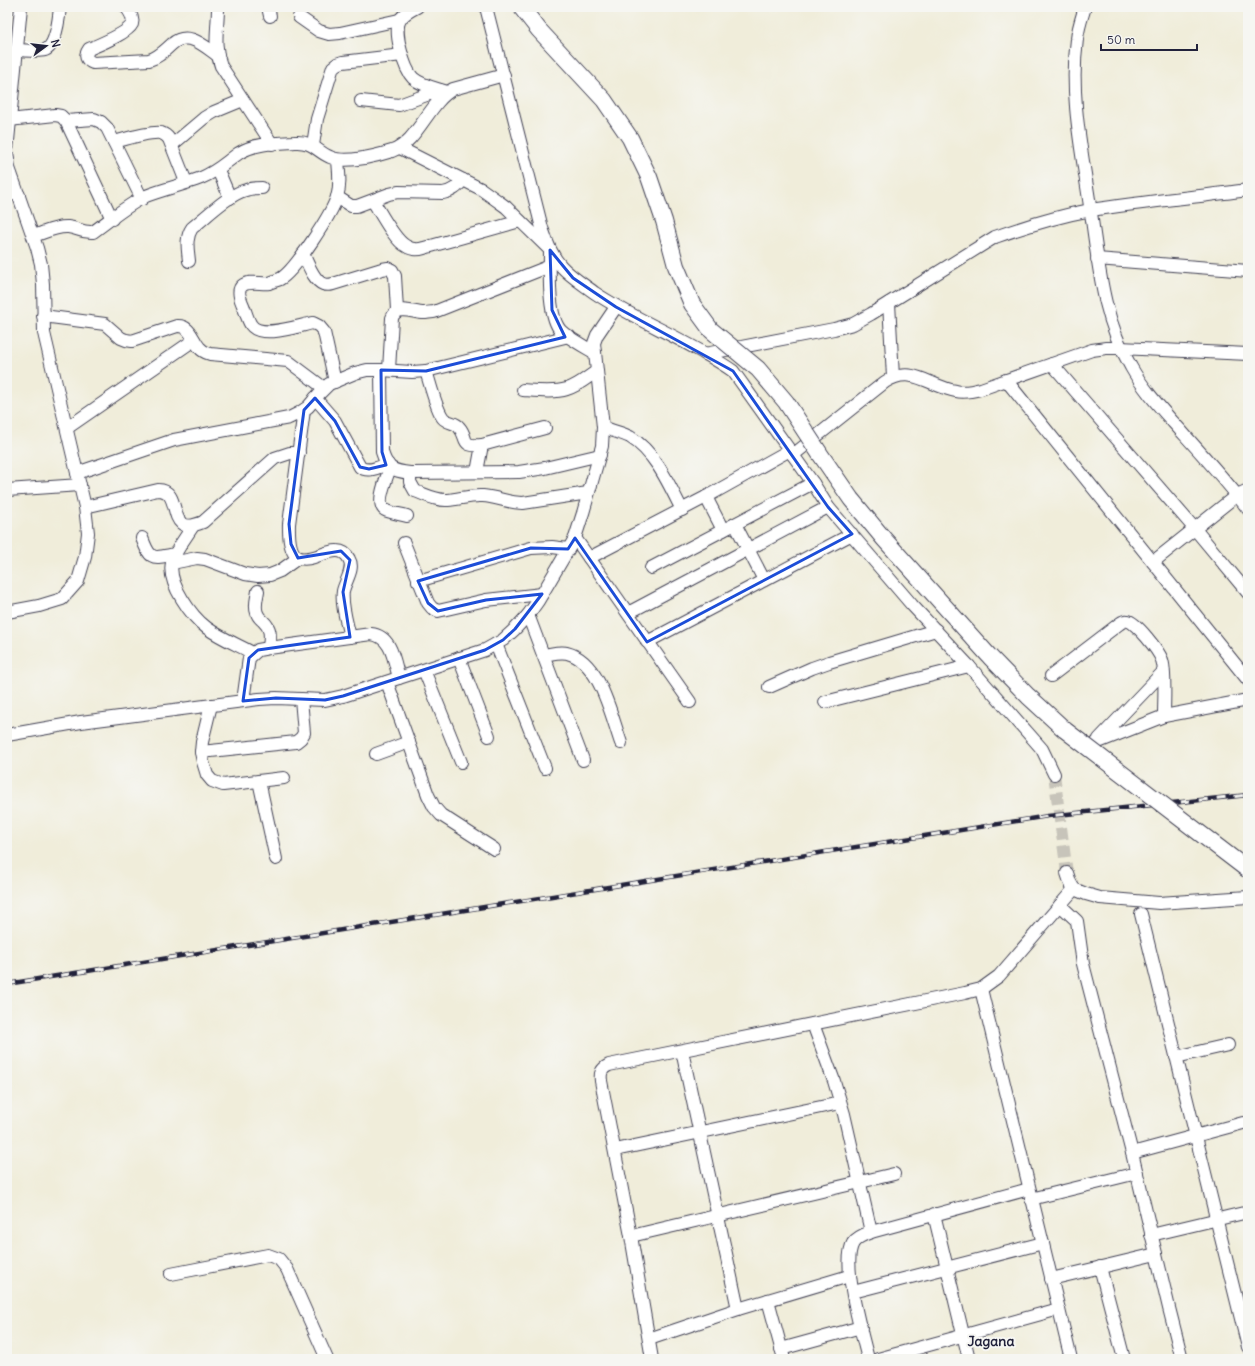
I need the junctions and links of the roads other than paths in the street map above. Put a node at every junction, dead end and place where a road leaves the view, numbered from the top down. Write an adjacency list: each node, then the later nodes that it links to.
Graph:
1 (21, 7): 11 (street)
2 (60, 7): 11 (street)
3 (126, 7): 12 (street)
4 (218, 7): 12 (street)
5 (417, 7): 10 (street)
6 (486, 7): 14 (street)
7 (521, 7): 149 (main road, bridge)
8 (1085, 7): 36 (street)
9 (299, 17): 10 (street)
10 (399, 20): 13 (street)
11 (16, 50): 18 (street)
12 (217, 55): 16 (street)
13 (402, 55): 15 (street); 23 (street)
14 (504, 75): 15 (street); 40 (street)
15 (444, 91): 17 (street); 24 (street)
16 (243, 100): 21 (street); 22 (street)
17 (361, 101)
18 (9, 120): 19 (street); 31 (street)
19 (66, 120): 20 (street); 37 (street)
20 (114, 142): 22 (street); 34 (street)
21 (272, 144): 23 (street); 26 (street)
22 (172, 145): 28 (street)
23 (313, 145): 25 (street)
24 (400, 148): 25 (street); 27 (street)
25 (338, 160): 32 (street)
26 (218, 170): 28 (street); 33 (street)
27 (463, 180): 35 (street); 38 (street)
28 (186, 182): 34 (street)
29 (262, 188): 33 (street)
30 (1248, 190): 36 (street)
31 (13, 194): 39 (street)
32 (337, 197): 35 (street); 41 (street)
33 (230, 198): 43 (street)
34 (142, 199): 37 (street)
35 (373, 201): 38 (street)
36 (1091, 210): 42 (street); 46 (street)
37 (112, 219): 39 (street)
38 (520, 221): 40 (street)
39 (33, 236): 49 (street)
40 (550, 250): 44 (street); 47 (street)
41 (303, 254): 48 (street); 62 (street)
42 (1097, 259): 45 (street); 52 (street)
43 (190, 261)
44 (550, 266): 48 (street); 50 (street)
45 (1248, 271)
46 (889, 303): 54 (street); 60 (street)
47 (616, 307): 53 (street); 54 (street)
48 (397, 310): 57 (street)
49 (43, 316): 51 (street); 68 (street)
50 (569, 336): 53 (street); 58 (street)
51 (194, 340): 63 (street); 68 (street)
52 (1120, 348): 55 (street); 56 (street); 81 (street)
53 (595, 353): 59 (street)
54 (705, 354): 71 (street)
55 (1248, 354)
56 (1052, 364): 61 (street); 91 (street)
57 (385, 370): 58 (street); 62 (street); 74 (street)
58 (426, 371): 70 (street)
59 (597, 371): 64 (street); 67 (street)
60 (893, 377): 61 (street); 71 (street)
61 (1006, 380): 102 (street)
62 (335, 382): 63 (street)
63 (324, 388): 65 (street)
64 (523, 390)
65 (315, 398): 66 (street); 74 (street)
66 (304, 410): 72 (street); 76 (street)
67 (604, 427): 73 (street); 87 (street)
68 (67, 428): 76 (street)
69 (545, 428): 70 (street)
70 (482, 445): 75 (street)
71 (792, 452): 78 (street); 83 (street)
72 (299, 453): 90 (street); 100 (street)
73 (600, 455): 75 (street); 82 (street)
74 (389, 466): 77 (street); 88 (street)
75 (477, 472): 77 (street)
76 (77, 473): 79 (street)
77 (410, 473): 82 (street)
78 (813, 482): 85 (street); 89 (street)
79 (80, 485): 80 (street); 84 (street)
80 (7, 490)
81 (1243, 492): 86 (street); 91 (street)
82 (588, 493): 95 (street)
83 (706, 497): 87 (street); 92 (street)
84 (85, 507): 90 (street); 109 (street)
85 (828, 507): 93 (street); 98 (street)
86 (1248, 509)
87 (682, 510): 101 (street)
88 (407, 516)
89 (734, 524): 92 (street); 98 (street)
90 (194, 526): 99 (street)
91 (1194, 528): 102 (street); 107 (street)
92 (723, 530): 103 (street)
93 (852, 534): 104 (street); 112 (street)
94 (142, 538): 99 (street)
95 (575, 538): 97 (street); 101 (street)
96 (404, 543): 105 (street)
97 (568, 549): 105 (street); 108 (street)
98 (748, 550): 104 (street); 110 (street)
99 (174, 558): 100 (street); 117 (street)
100 (298, 558): 113 (street)
101 (589, 558): 110 (street)
102 (1153, 562): 125 (street)
103 (651, 568)
104 (764, 580): 114 (street)
105 (418, 581): 108 (street)
106 (258, 591): 116 (street)
107 (1248, 593)
108 (542, 594): 111 (street)
109 (7, 612)
110 (628, 613): 114 (street)
111 (528, 615): 115 (street); 118 (street)
112 (936, 630): 120 (street); 127 (street)
113 (350, 637): 116 (street); 124 (street)
114 (648, 642): 131 (street)
115 (496, 644): 119 (street); 143 (street)
116 (269, 648): 117 (street)
117 (253, 654): 130 (street)
118 (543, 655): 138 (street); 141 (street)
119 (459, 658): 121 (street); 136 (street)
120 (969, 666): 132 (street); 144 (street)
121 (424, 670): 124 (street); 142 (street)
122 (1163, 672): 123 (street); 134 (street); 134 (street)
123 (1051, 676)
124 (399, 678): 126 (street)
125 (1248, 680)
126 (387, 682): 128 (street); 137 (street)
127 (769, 687)
128 (301, 699): 130 (street); 139 (street)
129 (1248, 700): 134 (street)
130 (243, 701): 133 (street)
131 (690, 702)
132 (825, 702)
133 (211, 705): 135 (street); 139 (street)
134 (1164, 716)
135 (8, 732)
136 (489, 736)
137 (409, 742): 140 (street); 147 (street)
138 (621, 743)
139 (202, 752): 146 (street)
140 (376, 754)
141 (583, 760)
142 (461, 762)
143 (545, 768)
144 (1054, 774)
145 (284, 778): 146 (street)
146 (259, 780): 148 (street)
147 (494, 849)
148 (276, 859)
149 (1248, 870)
150 (1067, 873): 151 (street)
151 (1074, 888): 152 (street); 153 (street)
152 (1248, 897)
153 (1060, 905): 155 (street); 165 (street)
154 (1141, 914): 159 (street)
155 (981, 988): 156 (street); 169 (street)
156 (813, 1024): 158 (street); 160 (street)
157 (1228, 1045): 159 (street)
158 (682, 1051): 162 (street); 164 (street)
159 (1176, 1057): 163 (street)
160 (840, 1103): 162 (street); 168 (street)
161 (1244, 1123): 163 (street)
162 (700, 1133): 164 (street); 172 (street)
163 (1196, 1136): 165 (street); 173 (street)
164 (615, 1150): 176 (street)
165 (1132, 1153): 166 (street)
166 (1137, 1173): 169 (street); 175 (street)
167 (894, 1174): 168 (street)
168 (860, 1183): 172 (street); 174 (street)
169 (1030, 1194): 171 (street); 177 (street)
170 (1248, 1212): 173 (street)
171 (934, 1214): 174 (street); 180 (street)
172 (718, 1217): 176 (street); 186 (street)
173 (1216, 1219): 175 (street); 191 (street)
174 (871, 1232): 182 (street)
175 (1151, 1235): 178 (street)
176 (632, 1236): 190 (street)
177 (1042, 1243): 180 (street); 183 (street)
178 (1156, 1254): 179 (street); 200 (street)
179 (1100, 1267): 183 (street); 199 (street)
180 (947, 1268): 184 (street); 189 (street)
181 (171, 1274): 193 (street)
182 (849, 1276): 184 (street); 185 (street)
183 (1051, 1279): 187 (street)
184 (853, 1292): 188 (street)
185 (768, 1300): 186 (street); 192 (street)
186 (738, 1309): 190 (street)
187 (1059, 1309): 189 (street); 198 (street)
188 (860, 1327): 192 (street); 195 (street)
189 (964, 1335): 196 (street); 197 (street)
190 (649, 1339): 194 (street)
191 (1248, 1347)
192 (782, 1354)
193 (327, 1359)
194 (652, 1359)
195 (868, 1359)
196 (878, 1359)
197 (969, 1359)
198 (1071, 1359)
199 (1124, 1359)
200 (1182, 1359)

